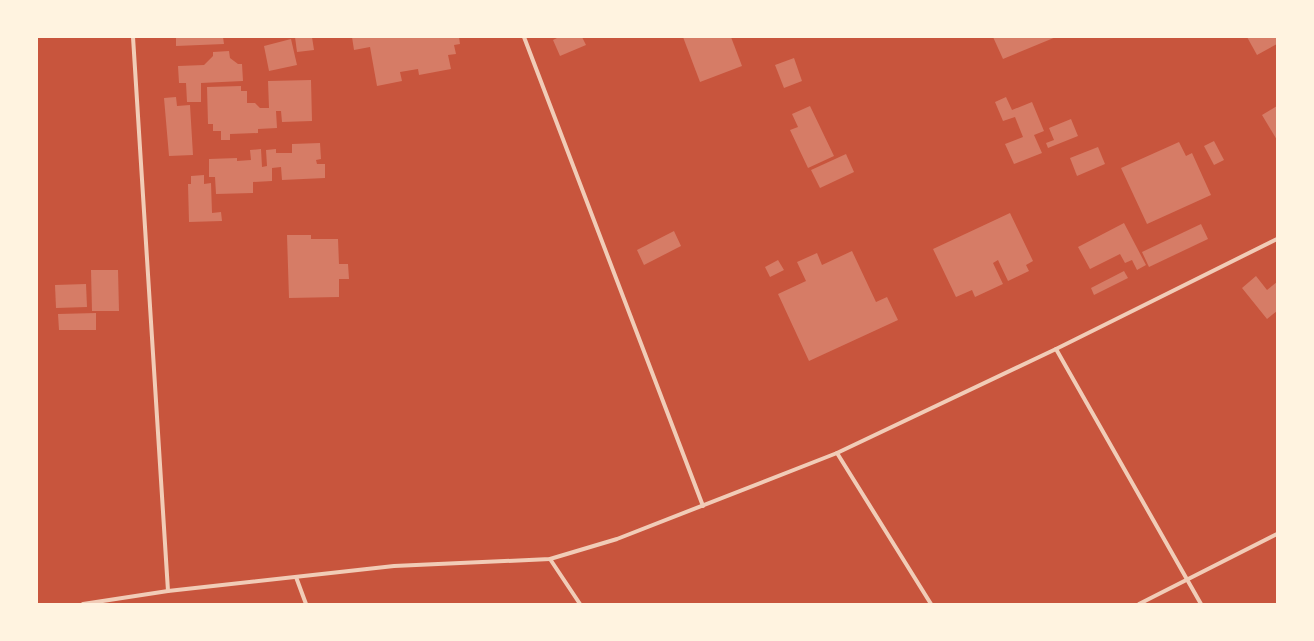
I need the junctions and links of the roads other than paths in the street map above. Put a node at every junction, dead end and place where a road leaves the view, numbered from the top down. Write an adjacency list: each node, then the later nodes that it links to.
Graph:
1 (132, 37): 11 (street)
2 (524, 37): 6 (street)
3 (1277, 239): 4 (street)
4 (1056, 349): 5 (street); 10 (street)
5 (837, 452): 6 (street); 15 (street)
6 (703, 506): 8 (street)
7 (1277, 534): 10 (street)
8 (550, 559): 9 (street); 14 (street)
9 (296, 577): 11 (street); 13 (street)
10 (1187, 579): 16 (street); 17 (street)
11 (168, 591): 12 (street)
12 (83, 604)
13 (306, 604)
14 (580, 604)
15 (932, 604)
16 (1139, 604)
17 (1201, 604)

